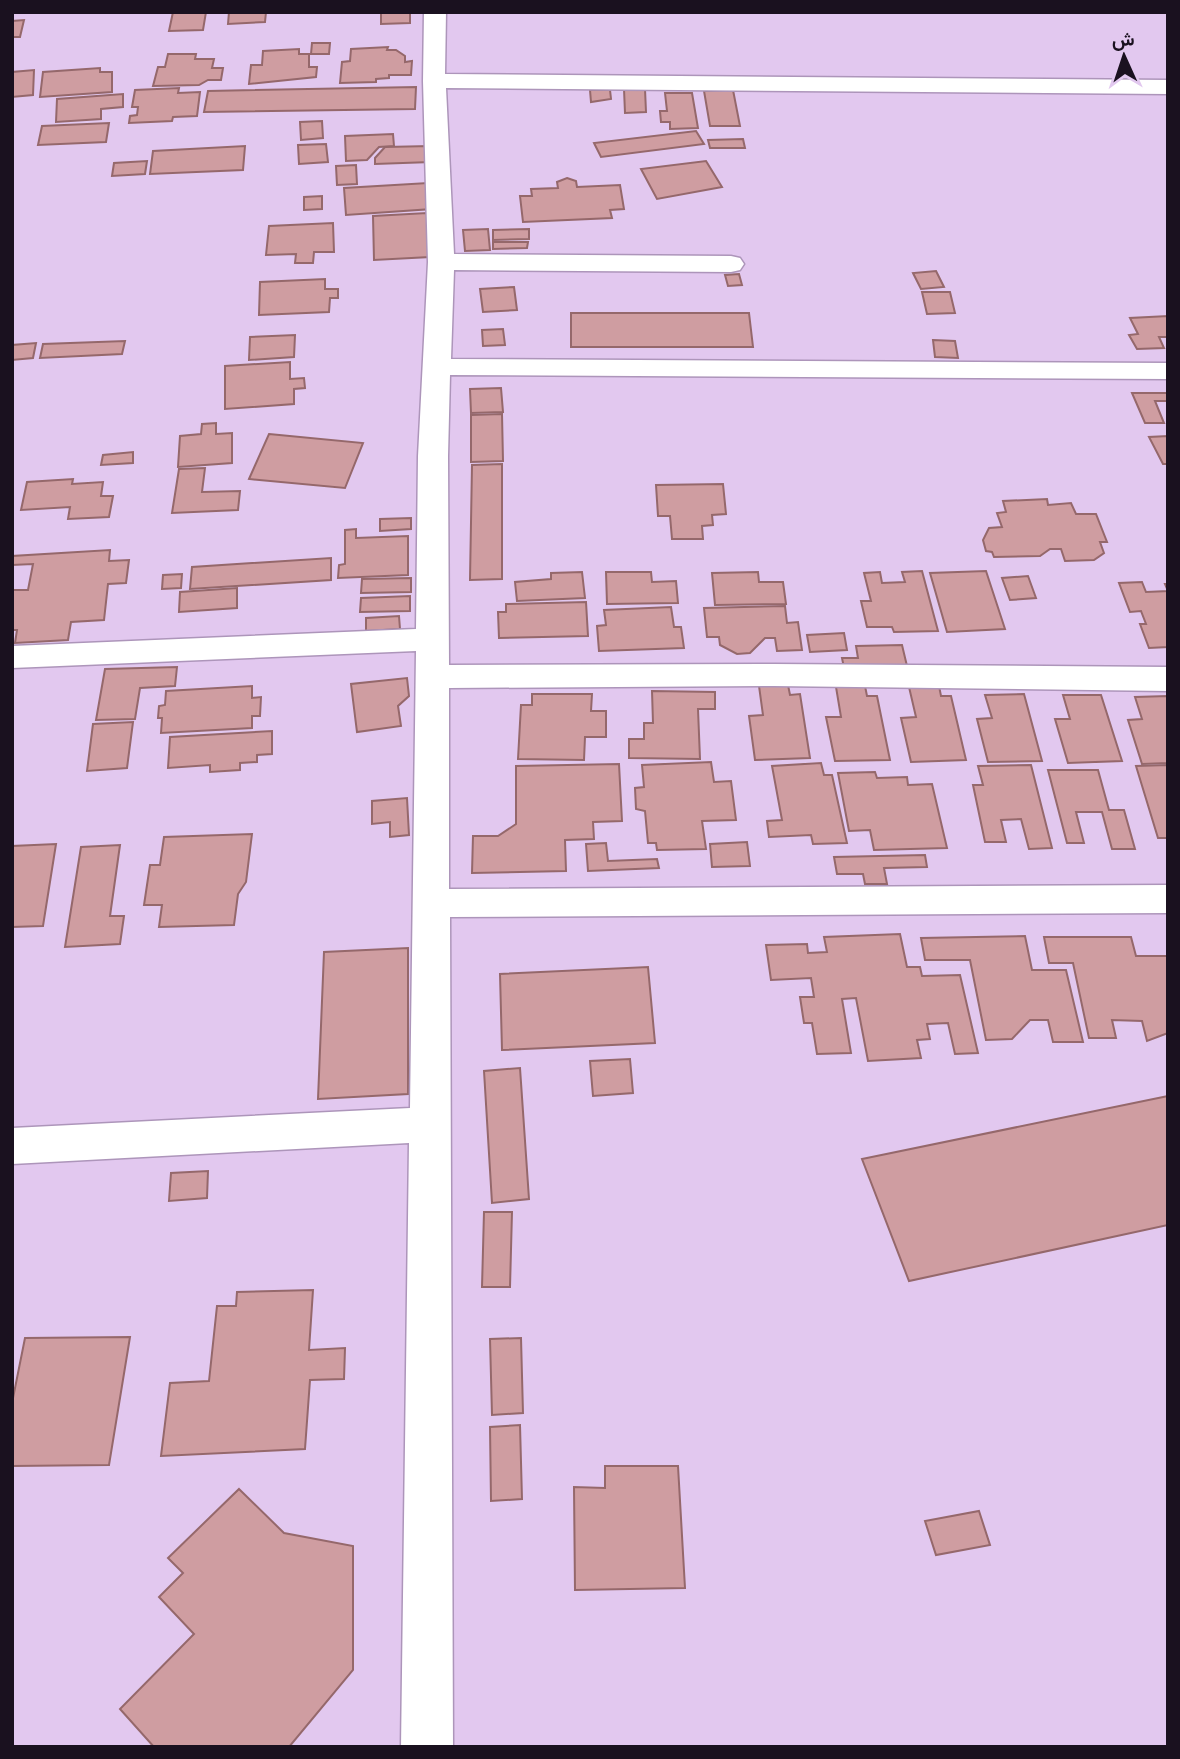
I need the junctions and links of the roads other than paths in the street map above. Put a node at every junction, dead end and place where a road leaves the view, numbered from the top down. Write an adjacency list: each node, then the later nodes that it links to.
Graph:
1 (435, 12): 2 (street)
2 (434, 80): 3 (street); 4 (street)
3 (1168, 87)
4 (440, 262): 5 (street); 6 (street)
5 (731, 264)
6 (436, 367): 7 (street); 8 (street)
7 (1168, 371)
8 (433, 639): 9 (street); 10 (street)
9 (12, 657)
10 (432, 677): 11 (street); 13 (street)
11 (1168, 679)
12 (1168, 899): 13 (street)
13 (433, 903): 14 (street)
14 (431, 1124): 15 (street); 16 (street)
15 (12, 1146)
16 (427, 1747)

